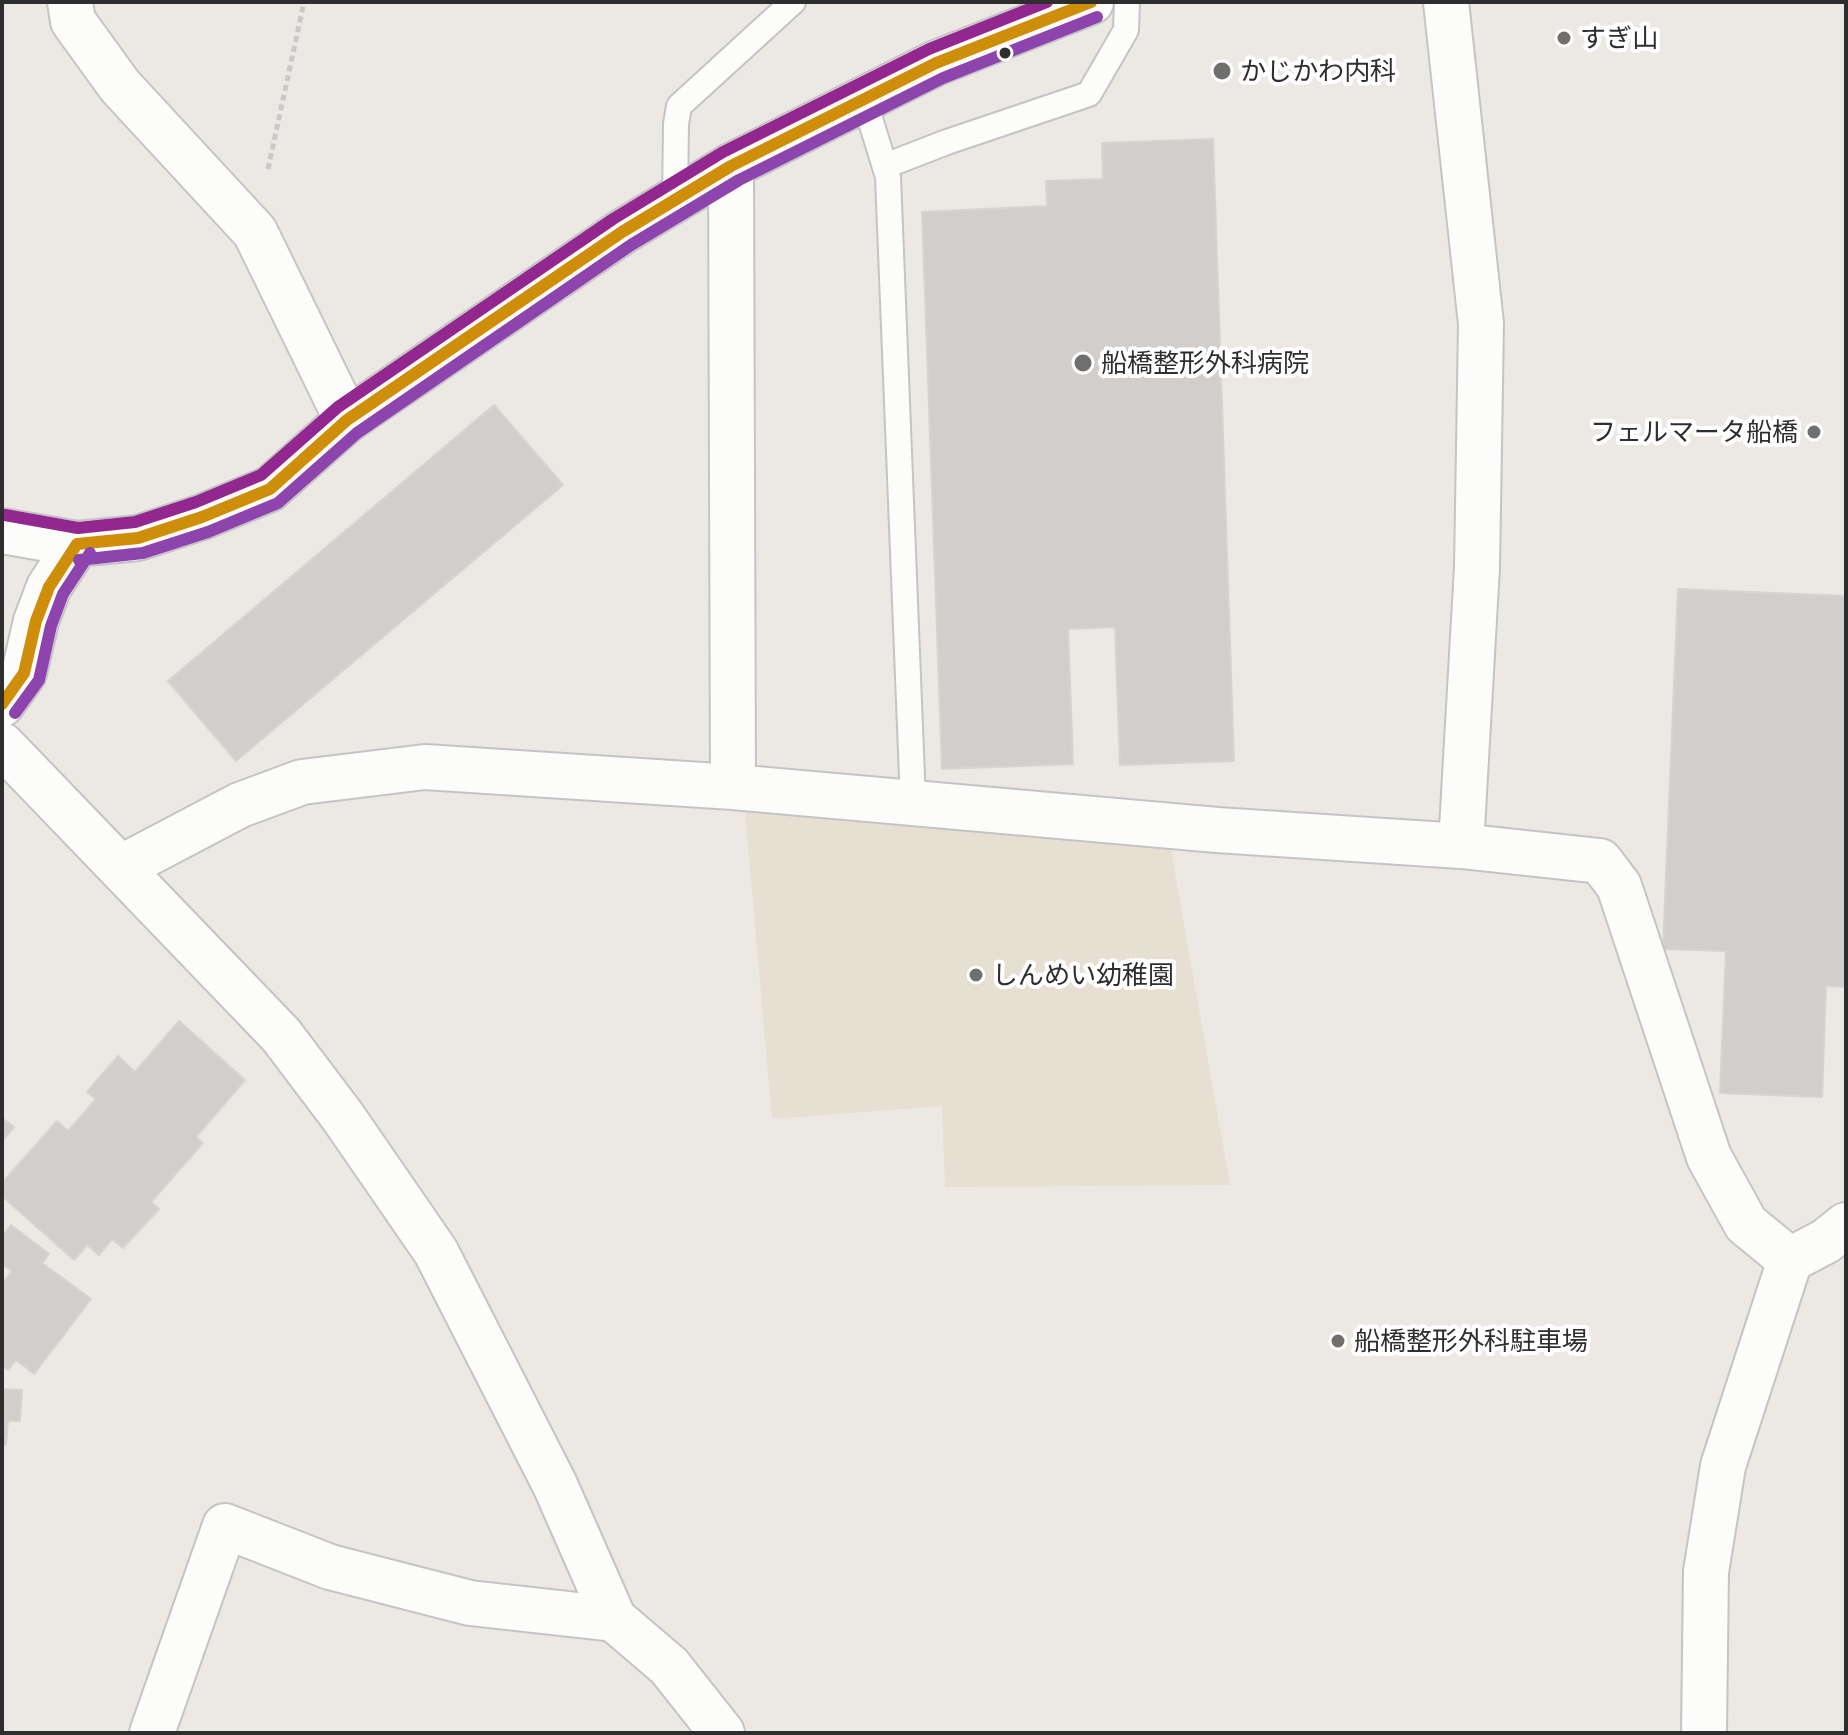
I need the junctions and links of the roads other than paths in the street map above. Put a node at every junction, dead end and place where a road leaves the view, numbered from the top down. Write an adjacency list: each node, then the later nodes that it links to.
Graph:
1 (70, 2): 10 (street)
2 (793, 2): 9 (lane)
3 (1091, 2): 6 (street)
4 (1127, 2): 8 (lane)
5 (1446, 2): 17 (street)
6 (864, 99): 7 (street); 8 (lane)
7 (731, 166): 9 (street); 15 (street)
8 (885, 166): 16 (lane)
9 (675, 199): 10 (street)
10 (347, 420): 12 (street)
11 (2, 531): 12 (street)
12 (77, 544): 13 (street)
13 (2, 704)
14 (2, 745): 18 (street)
15 (733, 787): 16 (street); 18 (street)
16 (913, 802): 17 (street)
17 (1461, 846): 20 (street)
18 (122, 867): 21 (street)
19 (1846, 1225): 20 (street)
20 (1790, 1260): 24 (street)
21 (614, 1619): 22 (street); 23 (street)
22 (152, 1733)
23 (722, 1733)
24 (1704, 1733)

